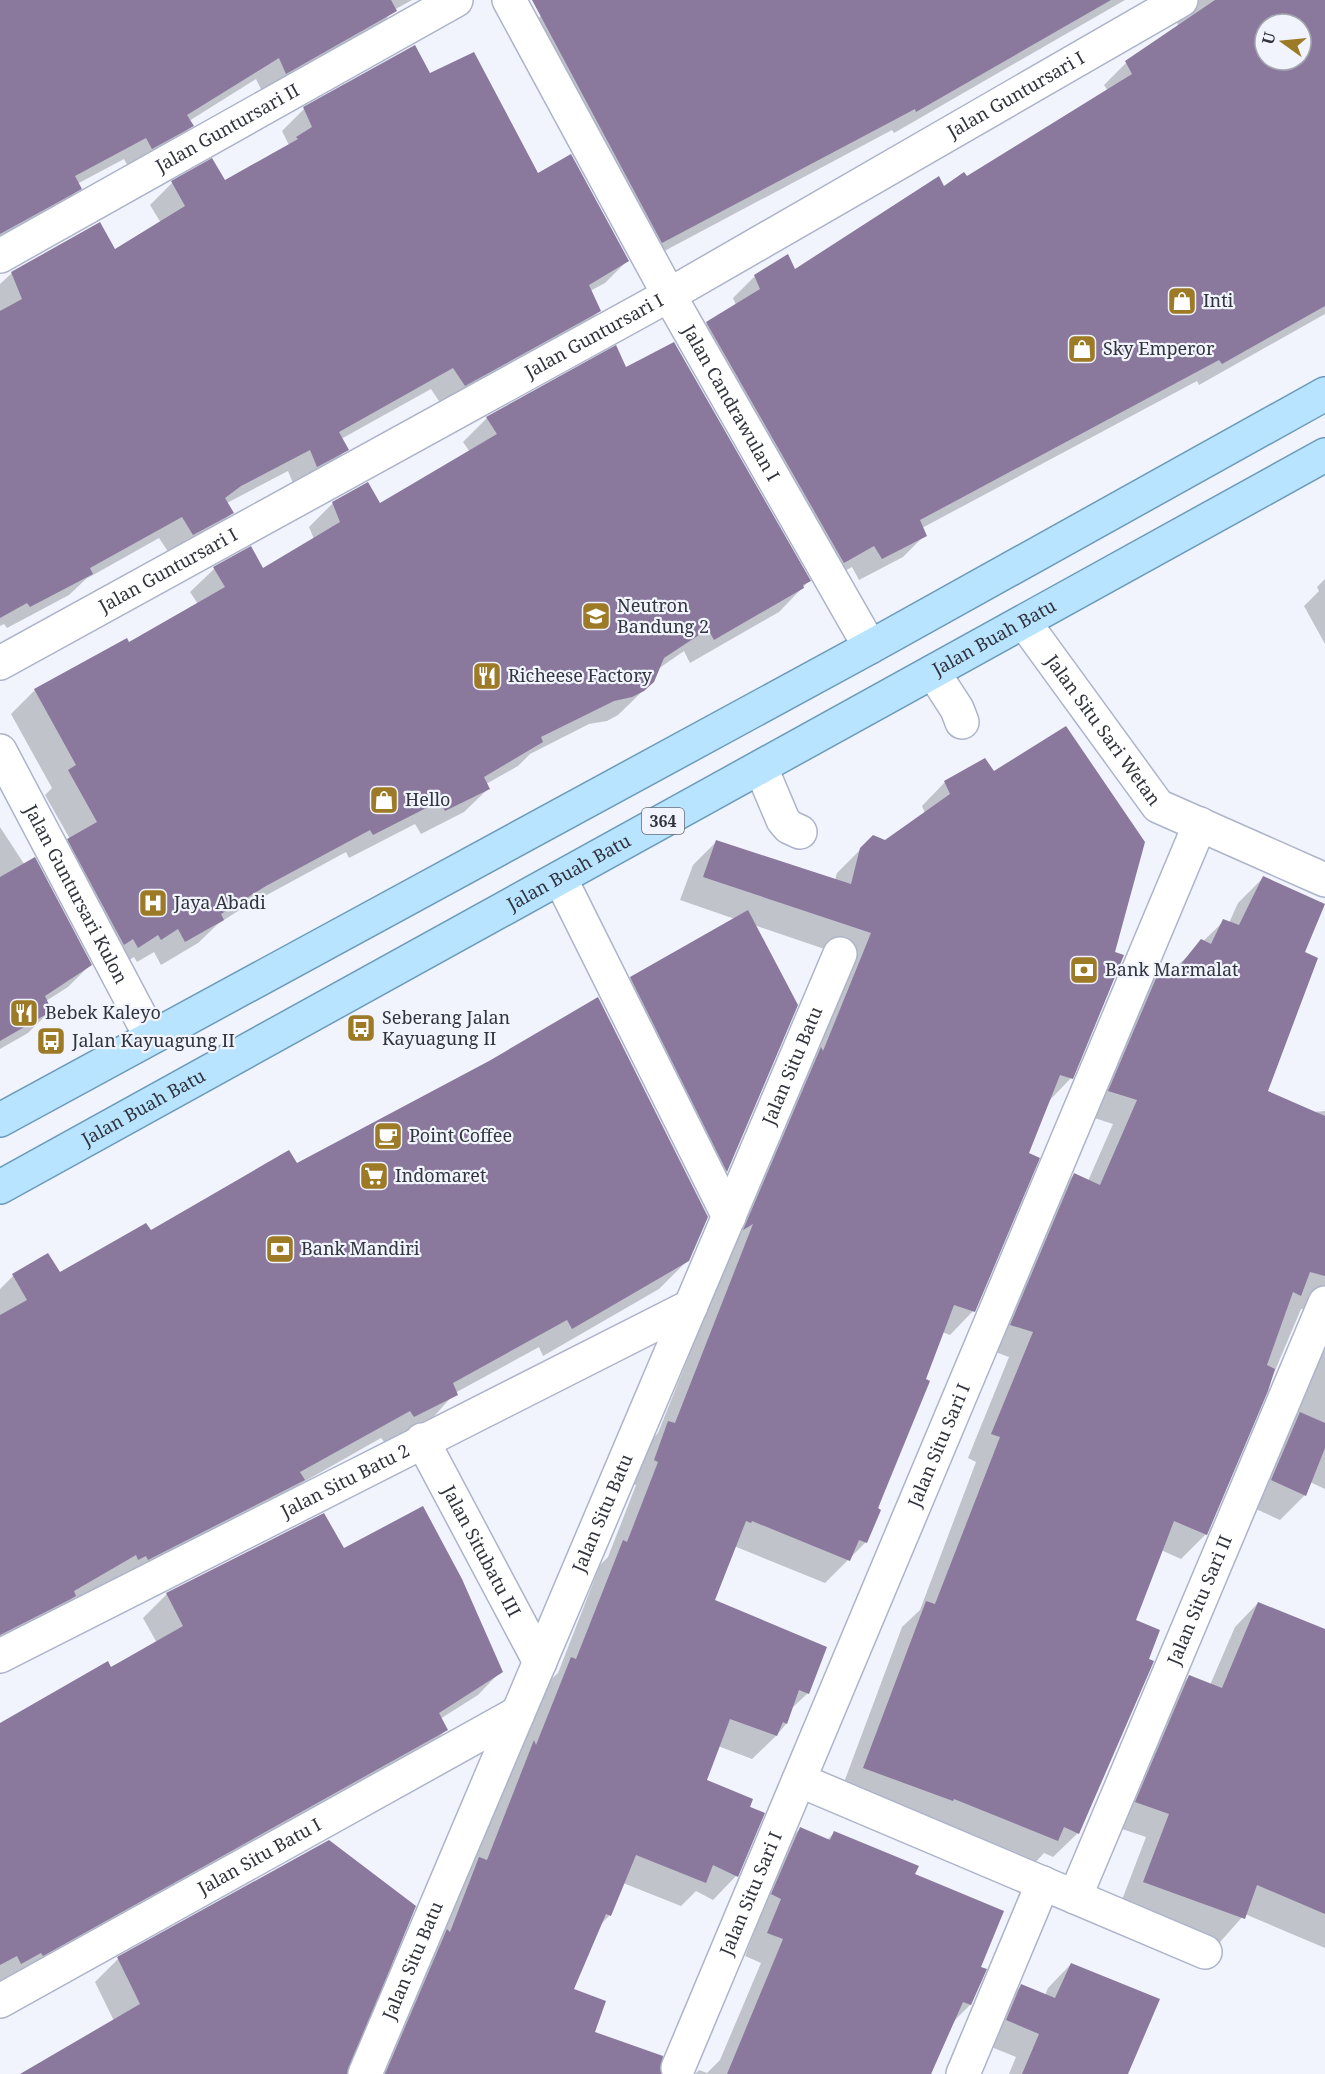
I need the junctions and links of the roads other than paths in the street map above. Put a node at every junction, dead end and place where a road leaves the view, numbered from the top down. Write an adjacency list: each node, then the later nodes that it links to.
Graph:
1 (456, 0): 4 (street, Jalan Guntursari II)
2 (509, 0): 5 (street, Jalan Candrawulan I)
3 (1181, 0): 5 (street, Jalan Guntursari I)
4 (0, 256)
5 (669, 295): 9 (street, Jalan Candrawulan I); 10 (street, Jalan Guntursari I)
6 (1325, 394): 9 (main road)
7 (1325, 455): 8 (main road, Jalan Buah Batu / 364)
8 (1024, 622): 11 (main road, Jalan Buah Batu / 364); 15 (street, Jalan Situ Sari Wetan)
9 (870, 647): 20 (main road)
10 (0, 663)
11 (933, 672): 12 (street); 14 (main road, Jalan Buah Batu / 364)
12 (962, 722)
13 (0, 751): 20 (street, Jalan Guntursari Kulon)
14 (760, 768): 16 (street); 17 (main road, Jalan Buah Batu / 364)
15 (1200, 824): 18 (street, Jalan Situ Sari Wetan); 30 (street, Jalan Situ Sari I)
16 (800, 832)
17 (560, 878): 22 (main road, Jalan Buah Batu / 364); 23 (street)
18 (1325, 880)
19 (840, 954): 23 (street, Jalan Situ Batu)
20 (151, 1037): 21 (main road)
21 (0, 1120)
22 (0, 1187)
23 (729, 1216): 25 (street, Jalan Situ Batu)
24 (1325, 1303): 32 (street, Jalan Situ Sari II)
25 (691, 1306): 26 (street, Jalan Situ Batu 2); 28 (street, Jalan Situ Batu)
26 (422, 1440): 27 (street, Jalan Situ Batu 2); 28 (street, Jalan Situbatu III)
27 (0, 1656)
28 (540, 1662): 29 (street, Jalan Situ Batu)
29 (518, 1713): 34 (street, Jalan Situ Batu I); 36 (street, Jalan Situ Batu)
30 (799, 1780): 31 (street); 35 (street, Jalan Situ Sari I)
31 (1043, 1883): 32 (street); 37 (street)
32 (1075, 1897): 33 (street)
33 (1205, 1952)
34 (0, 2001)
35 (678, 2068)
36 (365, 2074)
37 (963, 2074)

